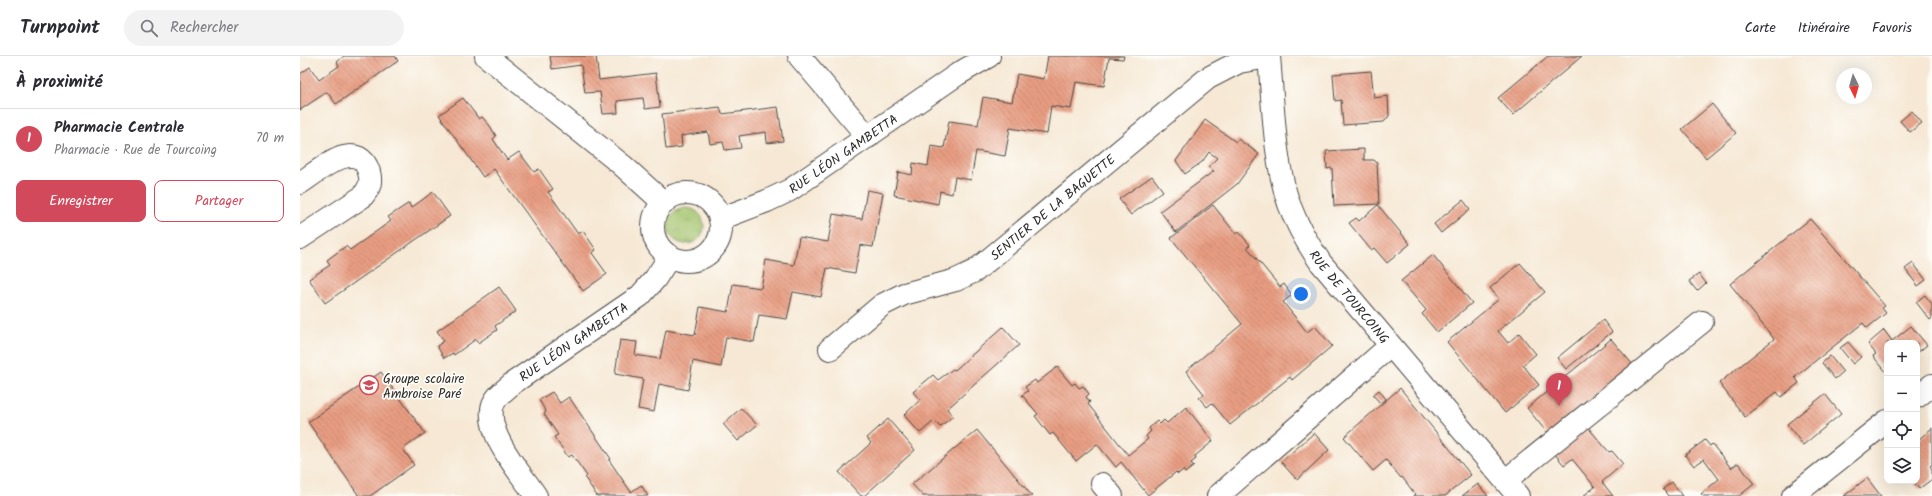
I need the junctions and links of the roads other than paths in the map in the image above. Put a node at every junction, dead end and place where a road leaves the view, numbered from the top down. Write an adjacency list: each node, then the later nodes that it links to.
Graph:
1 (486, 56): 9 (street)
2 (800, 56): 7 (street)
3 (975, 56): 6 (street, RUE LÉON GAMBETTA)
4 (989, 56): 6 (street, RUE LÉON GAMBETTA)
5 (1269, 56): 14 (street, RUE DE TOURCOING); 15 (street, SENTIER DE LA BAGUETTE)
6 (958, 74): 7 (street, RUE LÉON GAMBETTA)
7 (868, 137): 10 (street, RUE LÉON GAMBETTA)
8 (300, 184): 11 (street)
9 (664, 202): 10 (street); 12 (street)
10 (720, 218): 12 (street)
11 (300, 238)
12 (670, 256): 20 (street, RUE LÉON GAMBETTA)
13 (1702, 322): 19 (street)
14 (1390, 346): 19 (street, RUE DE TOURCOING); 21 (street)
15 (830, 348)
16 (1932, 385): 17 (street)
17 (1920, 395)
18 (1884, 423): 22 (street)
19 (1512, 488)
20 (536, 496)
21 (1218, 496)
22 (1793, 496)

